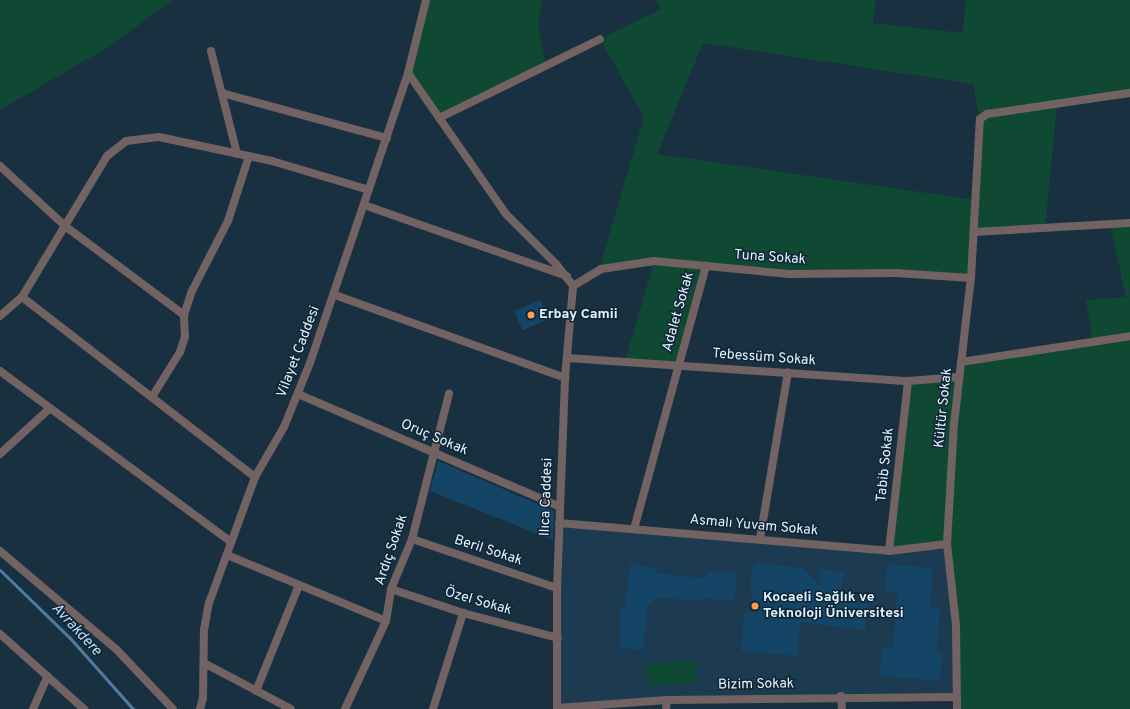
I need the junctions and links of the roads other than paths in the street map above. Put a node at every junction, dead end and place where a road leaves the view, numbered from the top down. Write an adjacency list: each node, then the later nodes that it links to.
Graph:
1 (426, 0): 4 (street, Vilayet Caddesi)
2 (600, 39): 7 (street)
3 (211, 51): 5 (street)
4 (408, 73): 7 (street); 8 (street, Vilayet Caddesi)
5 (222, 93): 8 (street); 9 (street)
6 (1130, 93): 16 (street, Kültür Sokak)
7 (439, 118): 18 (street)
8 (387, 138): 12 (street, Vilayet Caddesi)
9 (237, 154): 10 (street); 15 (street)
10 (249, 156): 12 (street); 23 (street)
11 (0, 166): 15 (street)
12 (368, 190): 13 (street, Vilayet Caddesi)
13 (364, 204): 18 (street); 21 (street, Vilayet Caddesi)
14 (1130, 223): 16 (street)
15 (65, 226): 22 (street); 23 (street)
16 (974, 232): 19 (street, Kültür Sokak)
17 (706, 266): 19 (street, Tuna Sokak); 20 (street, Tuna Sokak); 28 (street, Adalet Sokak)
18 (567, 277): 20 (street)
19 (971, 278): 27 (street, Kültür Sokak)
20 (573, 286): 26 (street, Ilıca Caddesi)
21 (335, 295): 31 (street); 34 (street, Vilayet Caddesi)
22 (22, 297): 24 (street); 36 (street)
23 (184, 315): 36 (street)
24 (0, 316)
25 (1130, 336): 27 (street)
26 (567, 358): 28 (street, Tebessüm Sokak); 31 (street, Ilıca Caddesi)
27 (961, 362): 32 (street, Kültür Sokak)
28 (677, 364): 30 (street, Tebessüm Sokak); 43 (street, Adalet Sokak)
29 (0, 371): 37 (street)
30 (788, 372): 33 (street, Tebessüm Sokak); 45 (street)
31 (565, 378): 41 (street, Ilıca Caddesi)
32 (959, 378): 33 (street, Tebessüm Sokak); 47 (street, Kültür Sokak)
33 (908, 381): 49 (street, Tabib Sokak)
34 (298, 394): 38 (street, Oruç Sokak); 40 (street, Vilayet Caddesi)
35 (450, 394): 38 (street, Ardıç Sokak)
36 (152, 397): 40 (street)
37 (50, 408): 39 (street); 46 (street)
38 (434, 452): 41 (street, Oruç Sokak); 44 (street, Ardıç Sokak)
39 (0, 454)
40 (255, 477): 46 (street, Vilayet Caddesi)
41 (560, 507): 42 (street, Ilıca Caddesi)
42 (559, 523): 43 (street, Asmalı Yuvam Sokak); 52 (street, Ilıca Caddesi)
43 (634, 529): 45 (street, Asmalı Yuvam Sokak)
44 (412, 539): 52 (street, Beril Sokak); 53 (street, Ardıç Sokak)
45 (760, 539): 49 (street, Asmalı Yuvam Sokak)
46 (231, 542): 50 (street, Vilayet Caddesi)
47 (947, 544): 49 (street, Asmalı Yuvam Sokak); 62 (street, Kültür Sokak)
48 (0, 551): 66 (street)
49 (889, 551)
50 (226, 555): 51 (street); 58 (street, Vilayet Caddesi)
51 (299, 585): 55 (street); 60 (street)
52 (557, 588): 57 (street, Ilıca Caddesi)
53 (391, 589): 54 (street, Özel Sokak); 55 (street, Ardıç Sokak)
54 (464, 613): 57 (street, Özel Sokak); 70 (street)
55 (386, 621): 69 (street, Ardıç Sokak)
56 (0, 634): 59 (street)
57 (558, 638): 71 (street, Ilıca Caddesi)
58 (204, 663): 60 (street); 67 (street, Vilayet Caddesi)
59 (48, 676): 64 (street); 65 (street)
60 (256, 690): 68 (street)
61 (841, 696): 62 (street, Bizim Sokak); 63 (street, Bizim Sokak); 73 (street)
62 (955, 696): 74 (street, Kültür Sokak)
63 (667, 700): 71 (street, Bizim Sokak); 72 (street)
64 (32, 709)
65 (84, 709)
66 (173, 709)
67 (200, 709)
68 (291, 709)
69 (345, 709)
70 (433, 709)
71 (557, 709)
72 (666, 709)
73 (842, 709)
74 (957, 709)

